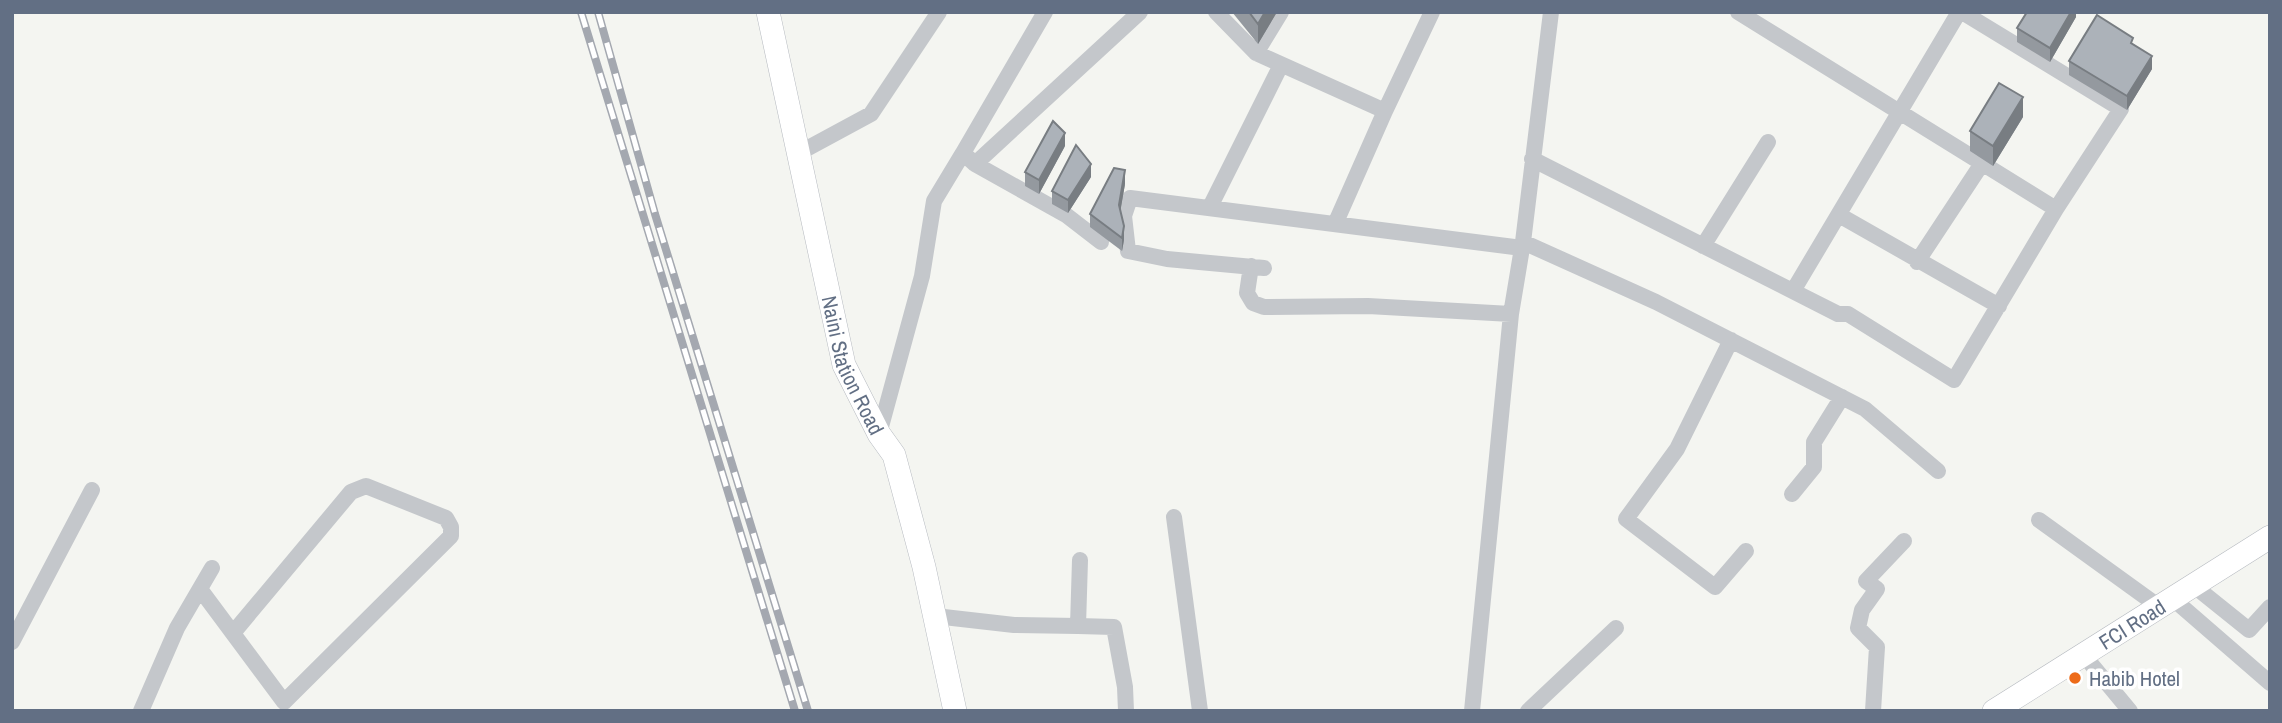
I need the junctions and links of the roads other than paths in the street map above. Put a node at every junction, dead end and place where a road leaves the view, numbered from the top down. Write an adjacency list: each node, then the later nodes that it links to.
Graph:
1 (768, 12): 16 (street, Naini Station Road)
2 (939, 12): 16 (street)
3 (1045, 12): 17 (street)
4 (1140, 12): 17 (street)
5 (1216, 12): 11 (street)
6 (1281, 12): 11 (street)
7 (1432, 12): 13 (street)
8 (1551, 12): 18 (street)
9 (1738, 12): 14 (street)
10 (1961, 12): 14 (street); 21 (street)
11 (1256, 53): 12 (street)
12 (1281, 65): 13 (street); 20 (street)
13 (1385, 111): 23 (street)
14 (1901, 111): 19 (street); 22 (street)
15 (1768, 142): 26 (street)
16 (797, 154): 33 (street, Naini Station Road)
17 (969, 158): 24 (street); 33 (street)
18 (1532, 159): 25 (street); 26 (street)
19 (1983, 162): 21 (street); 27 (street)
20 (1210, 207): 23 (street); 30 (street)
21 (2056, 209): 29 (street)
22 (1839, 215): 27 (street); 28 (street)
23 (1336, 222): 25 (street)
24 (1101, 242)
25 (1523, 245): 30 (street); 31 (street)
26 (1703, 246): 28 (street)
27 (1917, 262): 29 (street)
28 (1793, 290): 29 (street)
29 (1999, 306)
30 (1511, 314): 60 (street)
31 (1731, 340): 32 (street); 41 (street)
32 (1842, 397): 34 (street); 36 (street)
33 (879, 434): 48 (street, Naini Station Road)
34 (1938, 471)
35 (92, 490): 52 (street)
36 (1792, 494)
37 (1174, 517): 59 (street)
38 (2039, 520): 46 (street)
39 (2270, 537): 44 (street, FCI Road)
40 (1904, 541): 62 (street)
41 (1746, 551)
42 (1080, 560): 49 (street)
43 (212, 568): 45 (street)
44 (2193, 585): 46 (street, FCI Road); 47 (street)
45 (200, 589): 51 (street); 56 (street)
46 (2165, 602): 53 (street, FCI Road); 54 (street)
47 (2270, 607)
48 (935, 616): 49 (street); 57 (street, Naini Station Road)
49 (1078, 626): 58 (street)
50 (1616, 628): 61 (street)
51 (233, 633): 55 (street); 55 (street)
52 (12, 642)
53 (2082, 653): 63 (street, FCI Road); 64 (street)
54 (2270, 683)
55 (287, 706)
56 (141, 711)
57 (955, 711)
58 (1126, 711)
59 (1200, 711)
60 (1472, 711)
61 (1528, 711)
62 (1873, 711)
63 (1994, 711)
64 (2130, 711)

